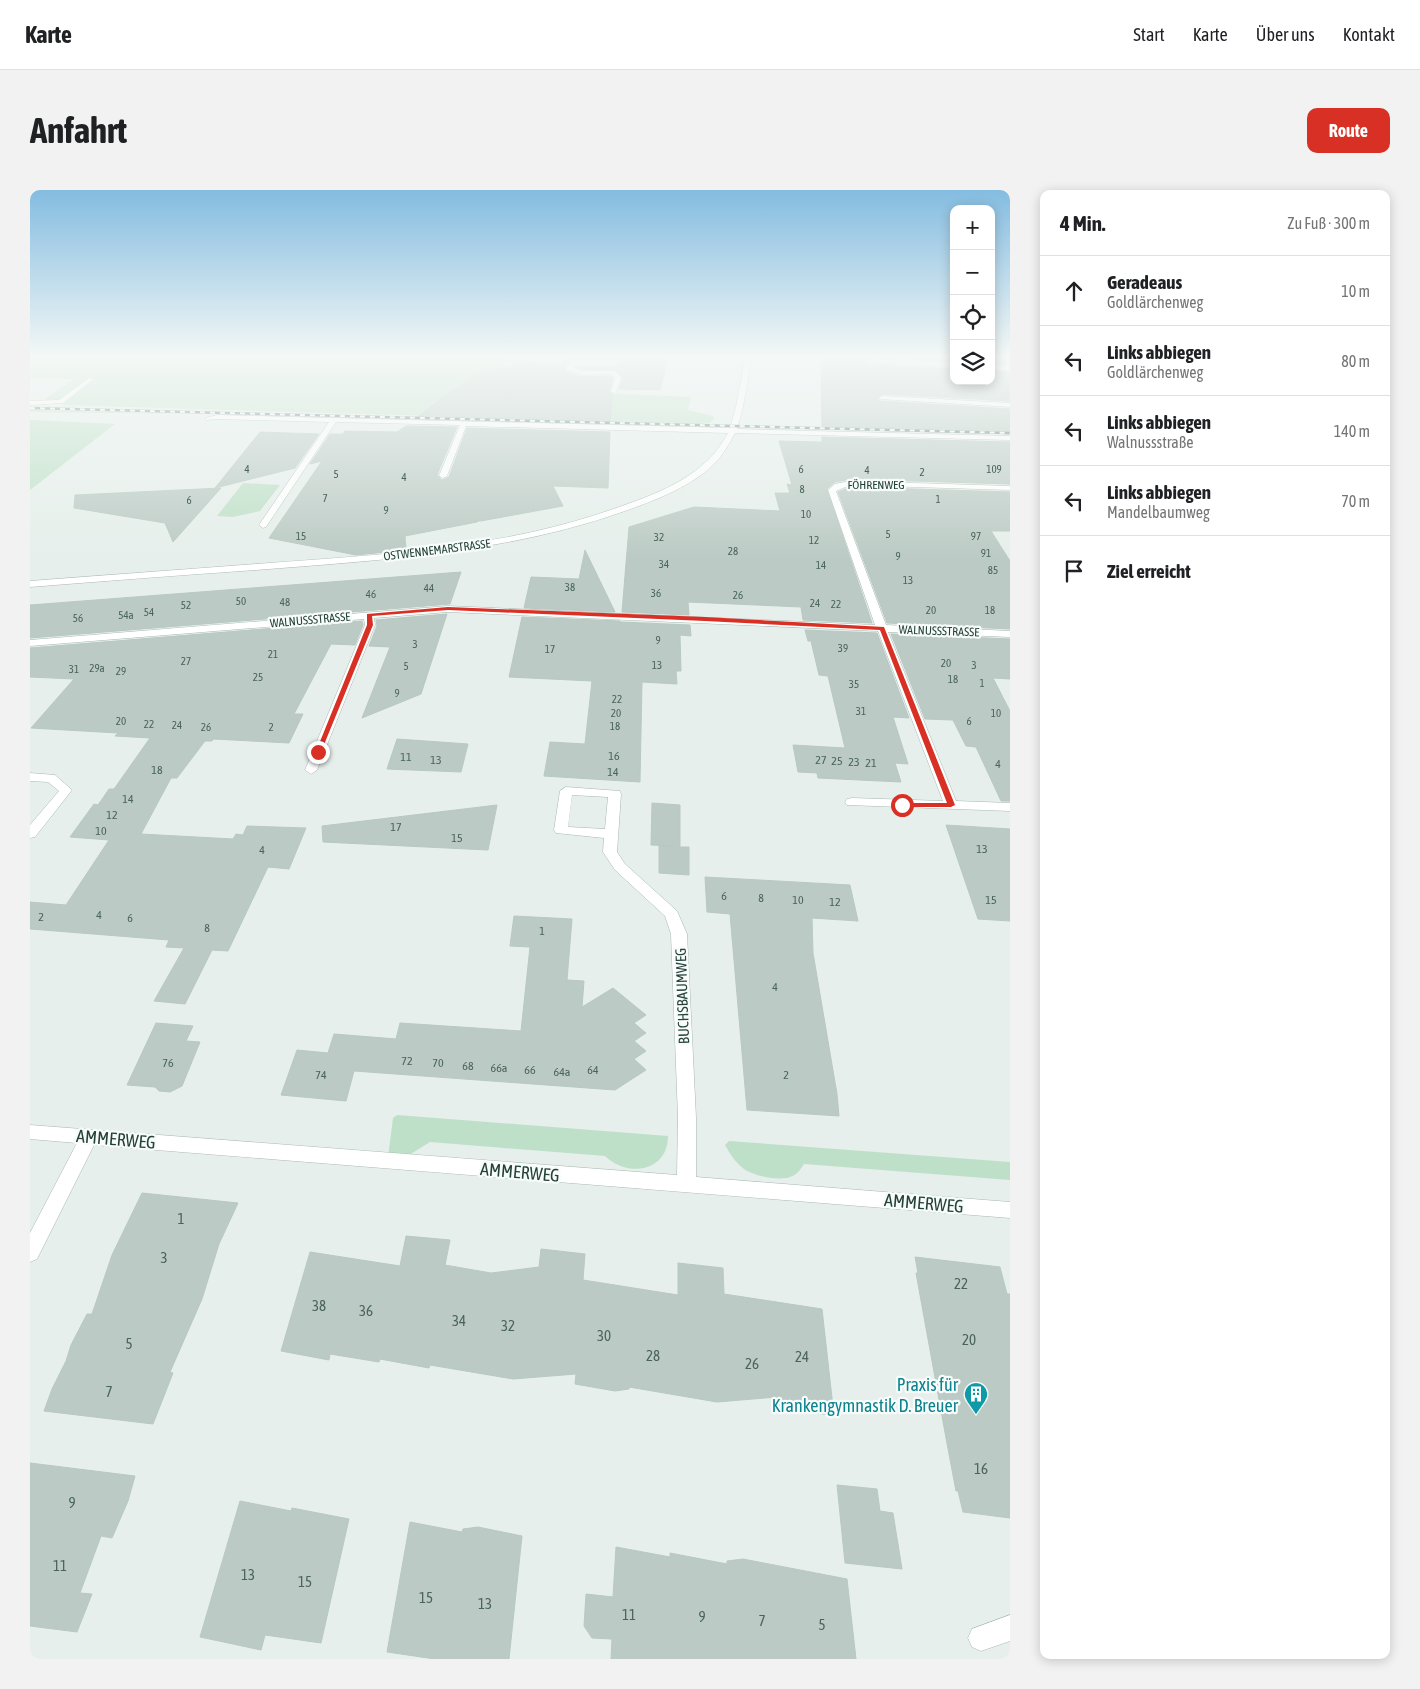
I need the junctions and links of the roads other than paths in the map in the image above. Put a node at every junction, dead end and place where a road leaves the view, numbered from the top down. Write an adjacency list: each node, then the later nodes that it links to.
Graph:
1 (332, 424): 9 (street)
2 (449, 424): 3 (street)
3 (464, 424): 5 (street); 7 (street)
4 (734, 424): 5 (street, OSTWENNEMARSTRASSE)
5 (732, 431): 6 (street); 10 (street, OSTWENNEMARSTRASSE)
6 (1010, 438)
7 (443, 476)
8 (1010, 488): 12 (street, FÖHRENWEG)
9 (263, 525)
10 (30, 584)
11 (369, 615): 12 (street, WALNUSSSTRASSE); 14 (street, WALNUSSSTRASSE); 15 (street)
12 (882, 629): 13 (street, WALNUSSSTRASSE); 18 (street)
13 (1010, 634)
14 (30, 643)
15 (311, 770)
16 (30, 777): 20 (street)
17 (852, 802): 18 (street)
18 (951, 805): 19 (street)
19 (1010, 808)
20 (30, 834)
21 (612, 834): 21 (street, BUCHSBAUMWEG); 24 (street, BUCHSBAUMWEG)
22 (30, 1132): 23 (street, AMMERWEG)
23 (89, 1137): 24 (street, AMMERWEG); 26 (street)
24 (686, 1185): 25 (street, AMMERWEG)
25 (1010, 1210)
26 (30, 1253)
27 (1010, 1628): 28 (street)
28 (981, 1638)

